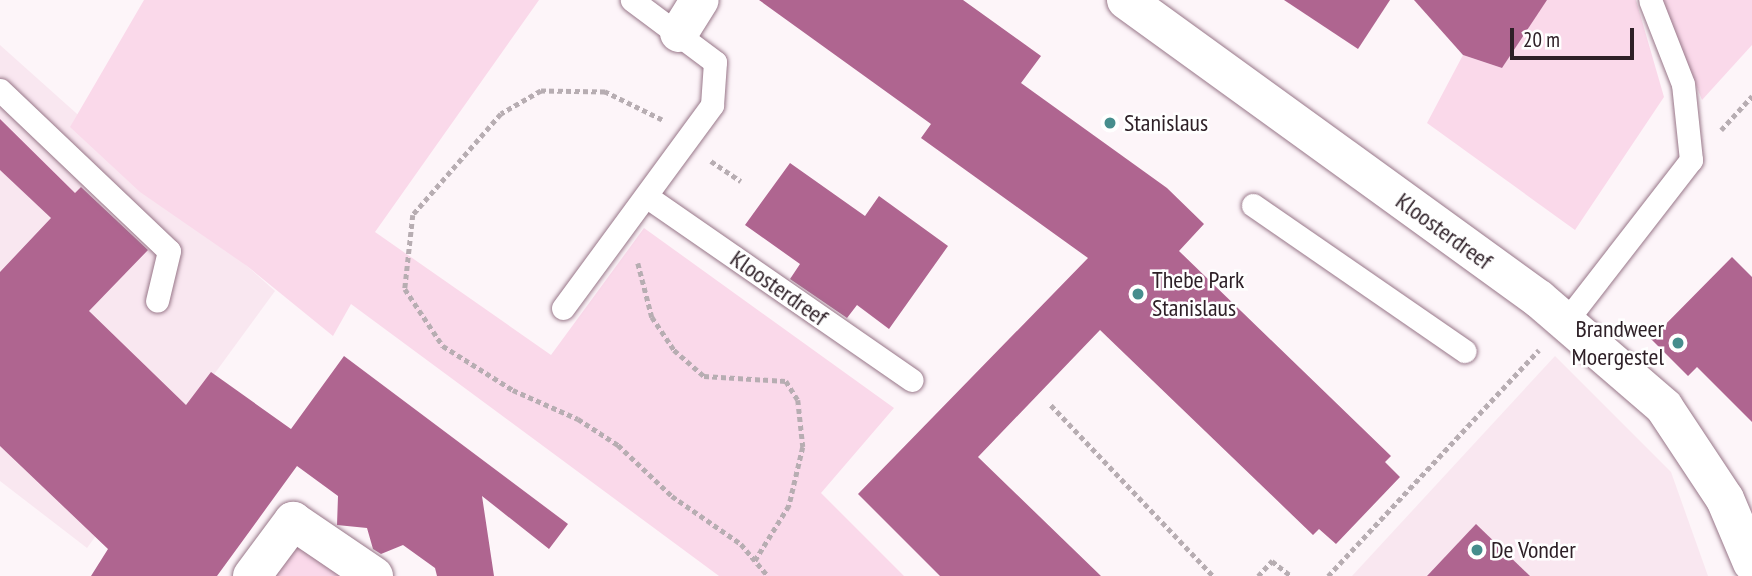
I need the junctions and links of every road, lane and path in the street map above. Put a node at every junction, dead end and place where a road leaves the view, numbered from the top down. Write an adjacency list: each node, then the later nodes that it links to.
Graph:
1 (632, 0): 5 (lane)
2 (700, 0): 5 (street)
3 (1126, 0): 11 (street, Kloosterdreef)
4 (1650, 0): 11 (lane)
5 (678, 33): 7 (lane)
6 (0, 90): 9 (lane)
7 (641, 202): 10 (lane); 13 (lane, Kloosterdreef); 16 (path)
8 (1253, 205): 12 (lane)
9 (157, 301)
10 (564, 308)
11 (1566, 321): 15 (street, Kloosterdreef); 23 (path)
12 (1465, 351)
13 (912, 380)
14 (1051, 405): 20 (path)
15 (1739, 494): 17 (street, Kloosterdreef)
16 (755, 561)
17 (1752, 563)
18 (252, 576): 19 (street)
19 (374, 576)
20 (1213, 576)
21 (1258, 576): 22 (path)
22 (1291, 576)
23 (1328, 576)

